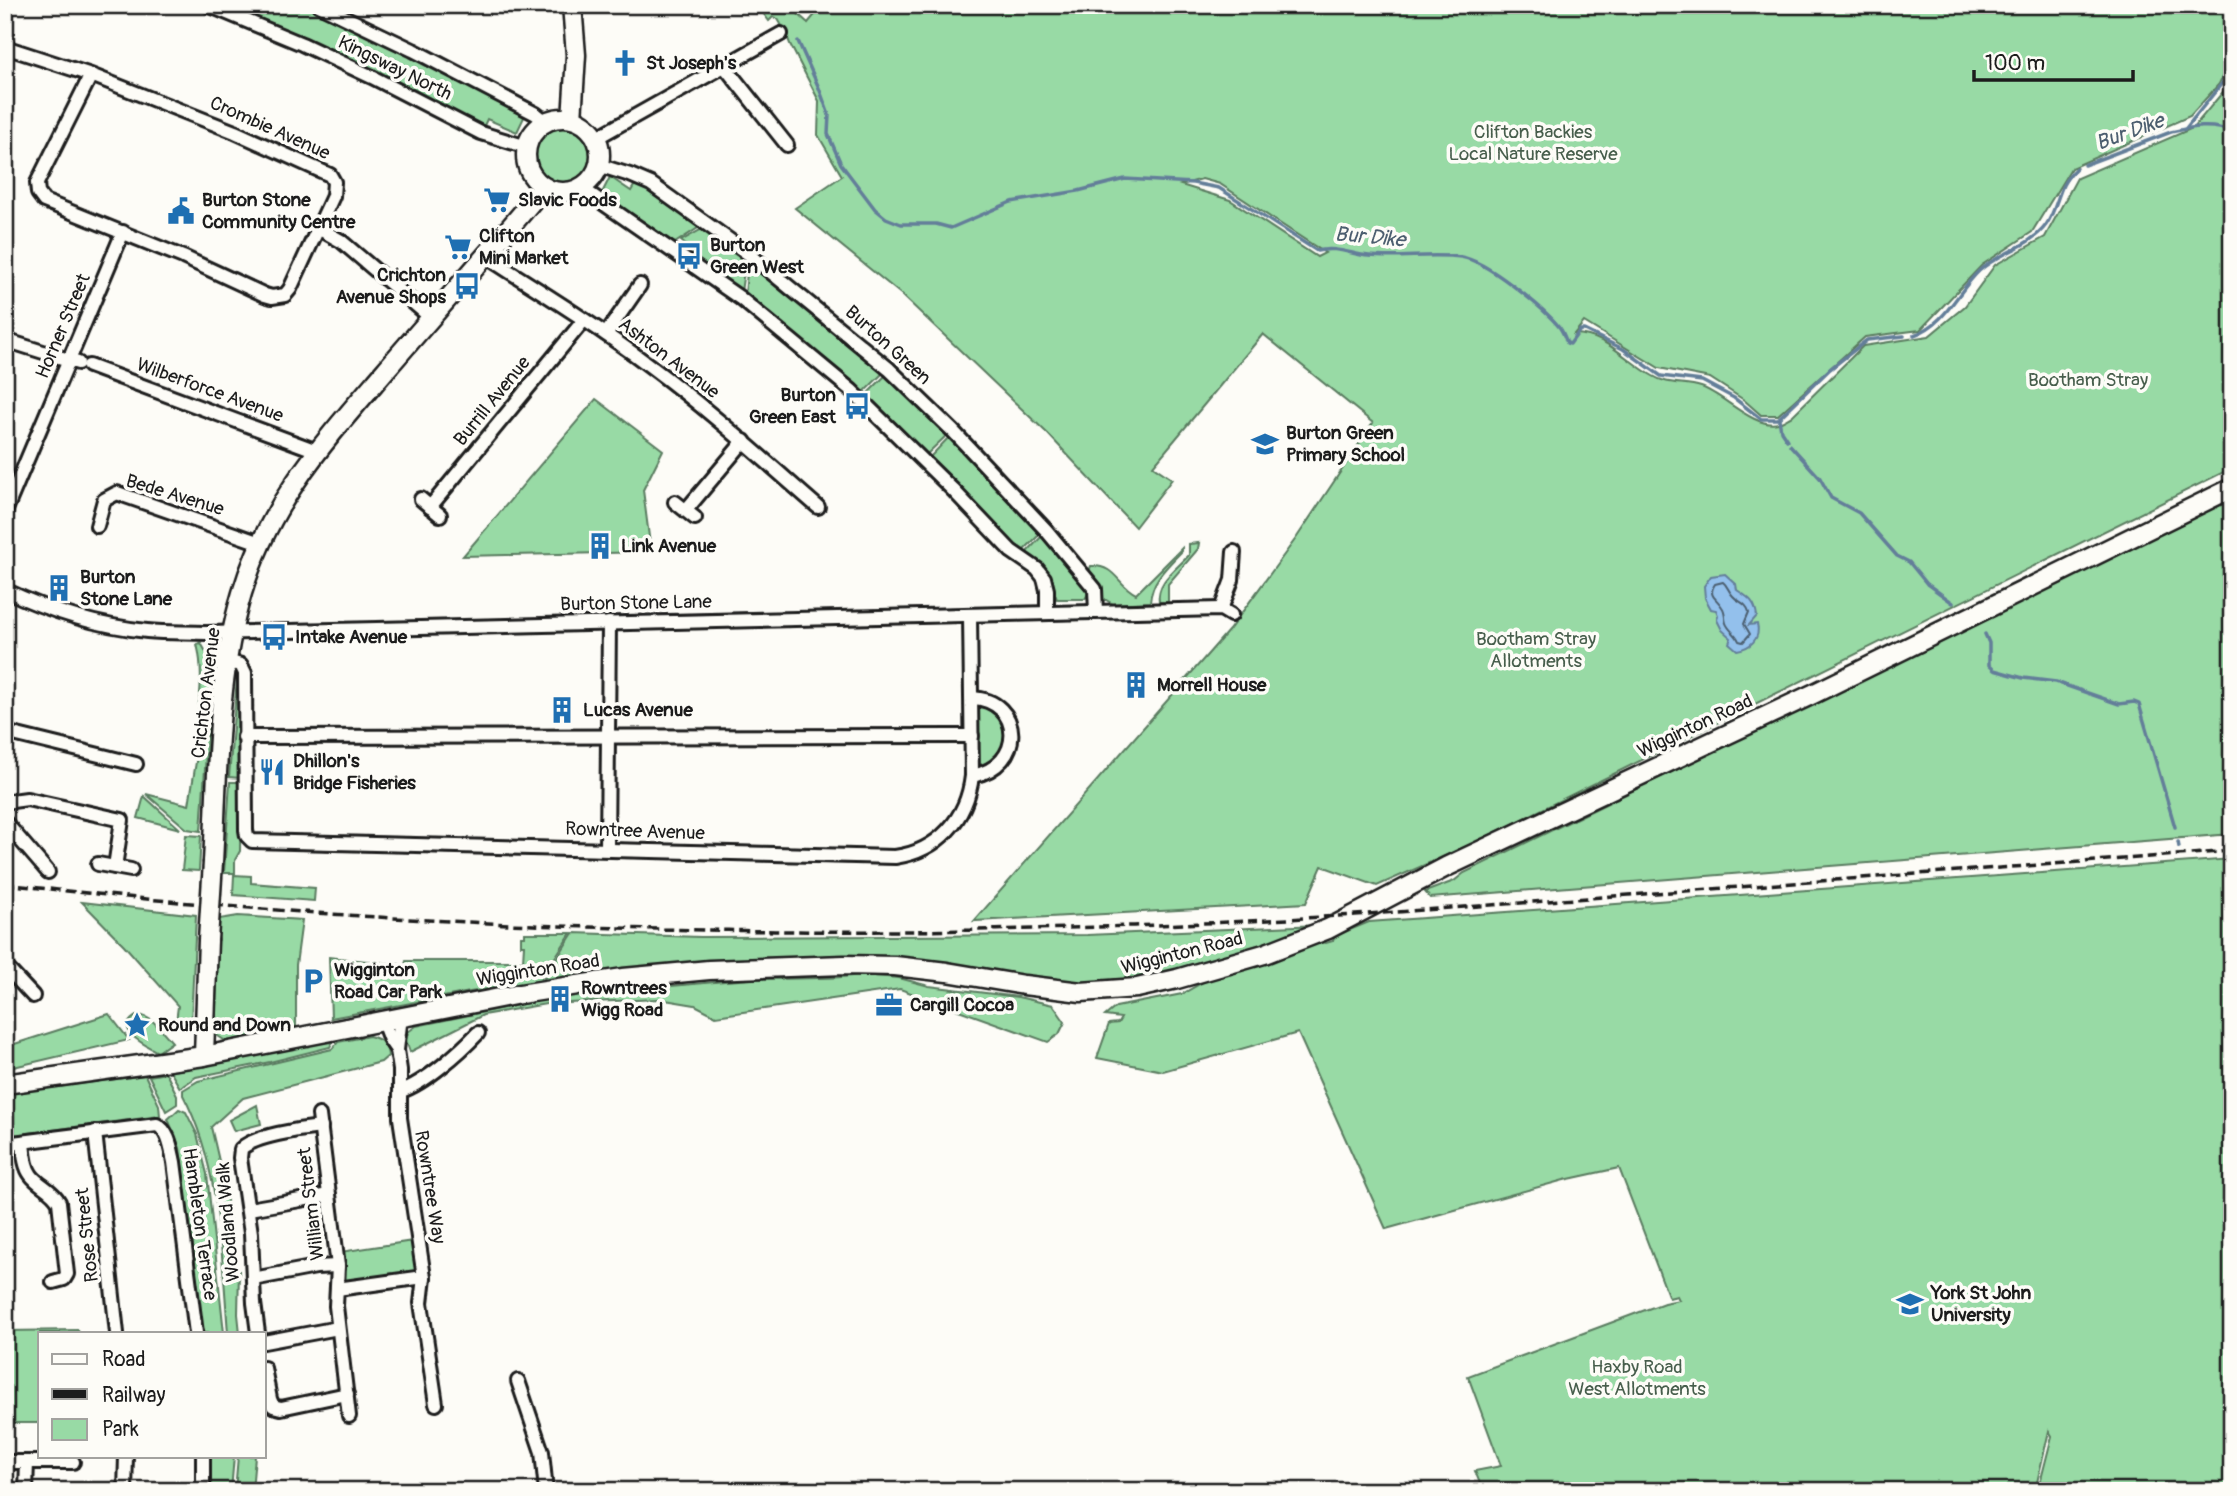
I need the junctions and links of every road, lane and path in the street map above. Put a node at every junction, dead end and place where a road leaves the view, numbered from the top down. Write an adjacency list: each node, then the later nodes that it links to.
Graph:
1 (208, 5): 12 (street, Kingsway North)
2 (319, 5): 9 (street, Kingsway North)
3 (572, 5): 8 (main road)
4 (781, 34): 6 (street)
5 (5, 47): 7 (street, Crombie Avenue)
6 (725, 66): 10 (street); 11 (street)
7 (91, 75): 16 (street, Crombie Avenue); 17 (street, Crombie Avenue)
8 (572, 119): 9 (main road); 10 (main road)
9 (545, 122): 12 (main road)
10 (596, 138): 13 (main road)
11 (787, 145)
12 (527, 147): 14 (main road)
13 (598, 165): 15 (main road); 36 (street, Burton Green)
14 (544, 187): 15 (main road); 18 (main road, Crichton Avenue)
15 (582, 187): 37 (street)
16 (318, 228): 17 (street, Crombie Avenue); 20 (street)
17 (123, 232): 24 (street, Horner Street)
18 (485, 256): 20 (main road, Crichton Avenue); 21 (street, Ashton Avenue)
19 (639, 295): 22 (street)
20 (430, 317): 26 (main road, Crichton Avenue)
21 (584, 320): 22 (street, Ashton Avenue); 28 (street, Burrill Avenue)
22 (606, 334): 25 (street, Ashton Avenue)
23 (5, 340): 24 (street, Wilberforce Avenue)
24 (79, 363): 26 (street, Wilberforce Avenue); 31 (street, Horner Street)
25 (744, 441): 29 (street, Ashton Avenue); 30 (street)
26 (317, 451): 33 (main road, Crichton Avenue)
27 (2232, 488): 58 (main road, Wigginton Road)
28 (430, 507)
29 (818, 507)
30 (685, 510)
31 (5, 512)
32 (97, 526): 33 (street, Bede Avenue)
33 (260, 543): 40 (main road, Crichton Avenue)
34 (1234, 552): 36 (street, Burton Stone Lane)
35 (6, 593): 40 (street, Burton Stone Lane)
36 (1096, 612): 37 (street, Burton Stone Lane)
37 (1047, 613): 38 (street, Burton Stone Lane)
38 (970, 615): 39 (street, Burton Stone Lane); 42 (street, Rowntree Avenue)
39 (610, 623): 40 (street, Burton Stone Lane); 45 (street)
40 (232, 633): 41 (main road, Crichton Avenue)
41 (227, 661): 44 (street); 62 (main road, Crichton Avenue, bridge)
42 (972, 698): 46 (street, Rowntree Avenue); 48 (street)
43 (5, 732): 47 (street)
44 (244, 737): 45 (street); 51 (street, Rowntree Avenue)
45 (610, 737): 46 (street); 51 (street)
46 (972, 737): 48 (street, Rowntree Avenue)
47 (136, 764)
48 (972, 776): 51 (street, Rowntree Avenue)
49 (5, 802): 53 (street)
50 (5, 822): 55 (street)
51 (607, 849)
52 (98, 864): 53 (street)
53 (115, 867): 54 (street)
54 (131, 870)
55 (48, 872)
56 (5, 966): 57 (street)
57 (33, 996)
58 (401, 1016): 59 (main road, Wigginton Road); 61 (street, Rowntree Way)
59 (382, 1019): 61 (street, Rowntree Way); 62 (main road, Wigginton Road)
60 (478, 1033): 64 (street)
61 (397, 1050): 64 (street, Rowntree Way)
62 (195, 1058): 63 (main road, Wigginton Road)
63 (5, 1084)
64 (401, 1091): 72 (street, Rowntree Way)
65 (320, 1121): 69 (street, William Street); 70 (street, Woodland Walk)
66 (95, 1132): 67 (street); 77 (street, Rose Street); 78 (street, Hambleton Terrace)
67 (23, 1142): 68 (street); 74 (street)
68 (5, 1144)
69 (329, 1195): 70 (street); 71 (street, William Street)
70 (249, 1209): 73 (street, Woodland Walk)
71 (338, 1266): 73 (street); 75 (street, William Street)
72 (424, 1277): 75 (street); 84 (street, Rowntree Way)
73 (253, 1279): 79 (street, Woodland Walk)
74 (53, 1282)
75 (337, 1289): 76 (street, William Street)
76 (338, 1328): 80 (street); 83 (street, William Street)
77 (117, 1332)
78 (196, 1332)
79 (258, 1332)
80 (266, 1342)
81 (266, 1378): 83 (street)
82 (518, 1381): 94 (street)
83 (346, 1394): 85 (street, William Street)
84 (436, 1404)
85 (349, 1416)
86 (126, 1458): 92 (street)
87 (203, 1458): 93 (street)
88 (5, 1462): 89 (street)
89 (26, 1462): 90 (street); 91 (street)
90 (73, 1462)
91 (26, 1491)
92 (125, 1491)
93 (203, 1491)
94 (545, 1491)

